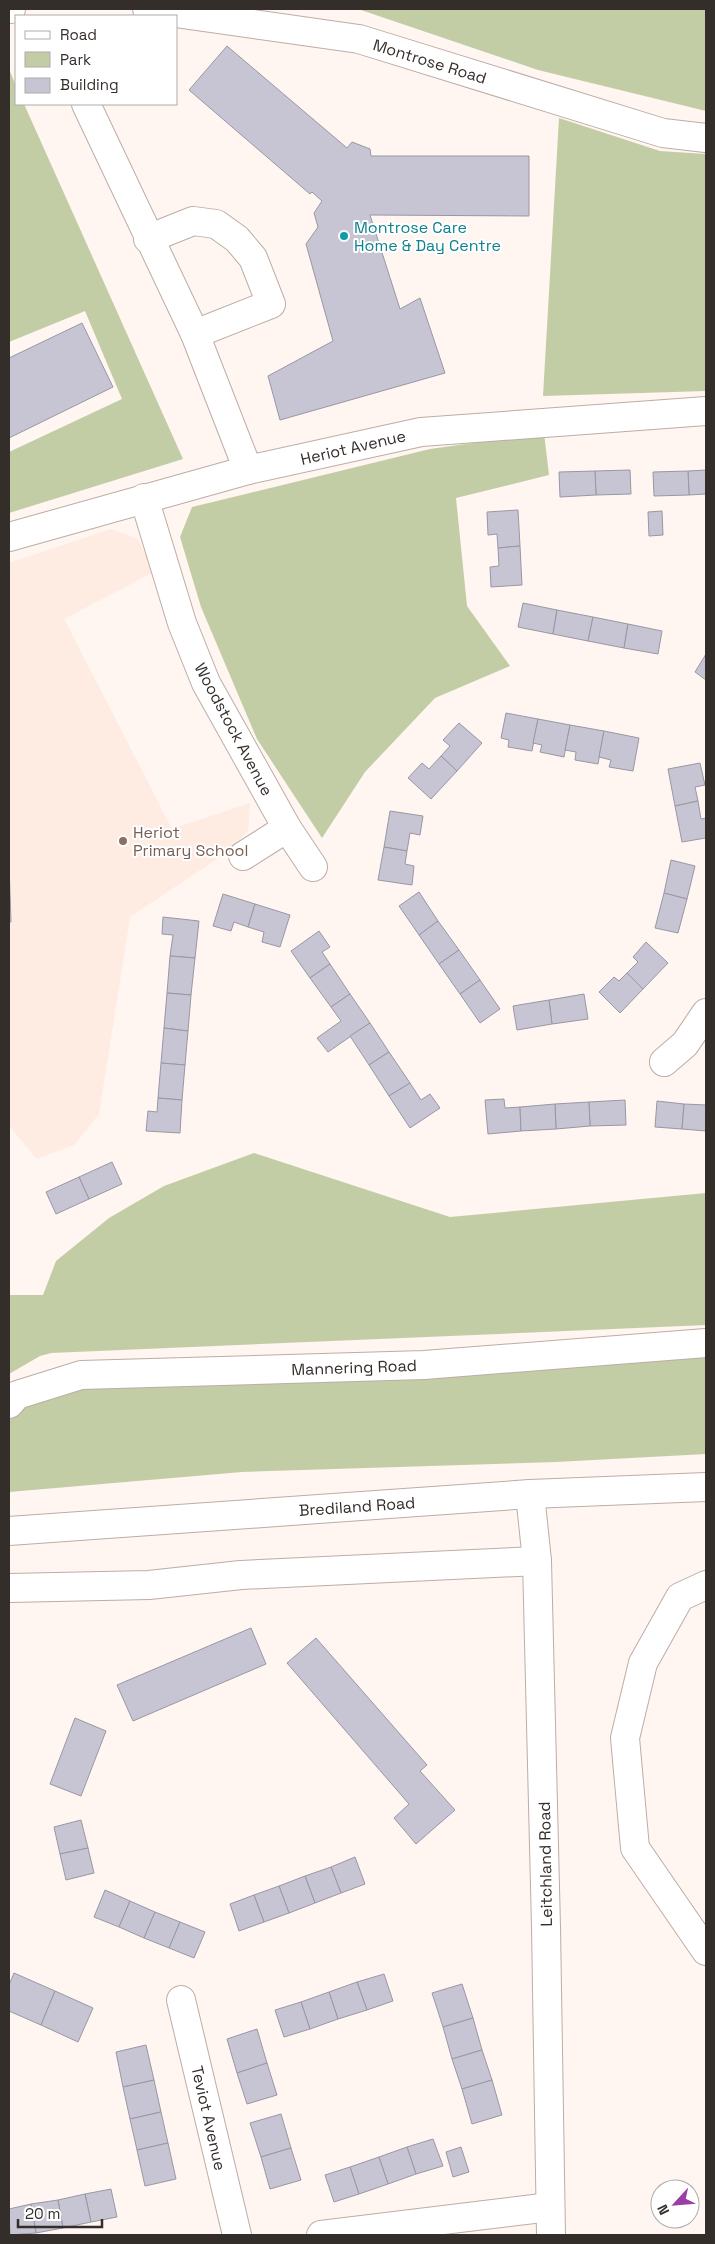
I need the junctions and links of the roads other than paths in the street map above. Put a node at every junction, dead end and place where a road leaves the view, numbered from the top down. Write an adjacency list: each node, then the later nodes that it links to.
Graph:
1 (147, 9): 3 (street, Montrose Road)
2 (86, 105): 4 (street)
3 (706, 138)
4 (148, 239): 5 (street); 5 (street)
5 (194, 334): 7 (street)
6 (706, 411): 7 (street, Heriot Avenue)
7 (248, 470): 8 (street, Heriot Avenue)
8 (144, 498): 9 (street, Heriot Avenue); 10 (street, Woodstock Avenue)
9 (9, 537)
10 (287, 828): 11 (street); 12 (street, Woodstock Avenue)
11 (243, 856)
12 (313, 867)
13 (706, 1013): 14 (street)
14 (696, 1045): 15 (street)
15 (664, 1062)
16 (706, 1344): 17 (street, Mannering Road)
17 (9, 1404)
18 (706, 1487): 19 (street, Brediland Road)
19 (530, 1494): 20 (street, Brediland Road); 21 (street, Leitchland Road)
20 (9, 1531)
21 (537, 1561): 23 (street); 26 (street, Leitchland Road)
22 (706, 1585): 24 (street)
23 (9, 1588)
24 (706, 1951)
25 (180, 2000): 27 (street, Teviot Avenue)
26 (550, 2207): 28 (street); 29 (street, Leitchland Road)
27 (237, 2235)
28 (320, 2235)
29 (551, 2235)

